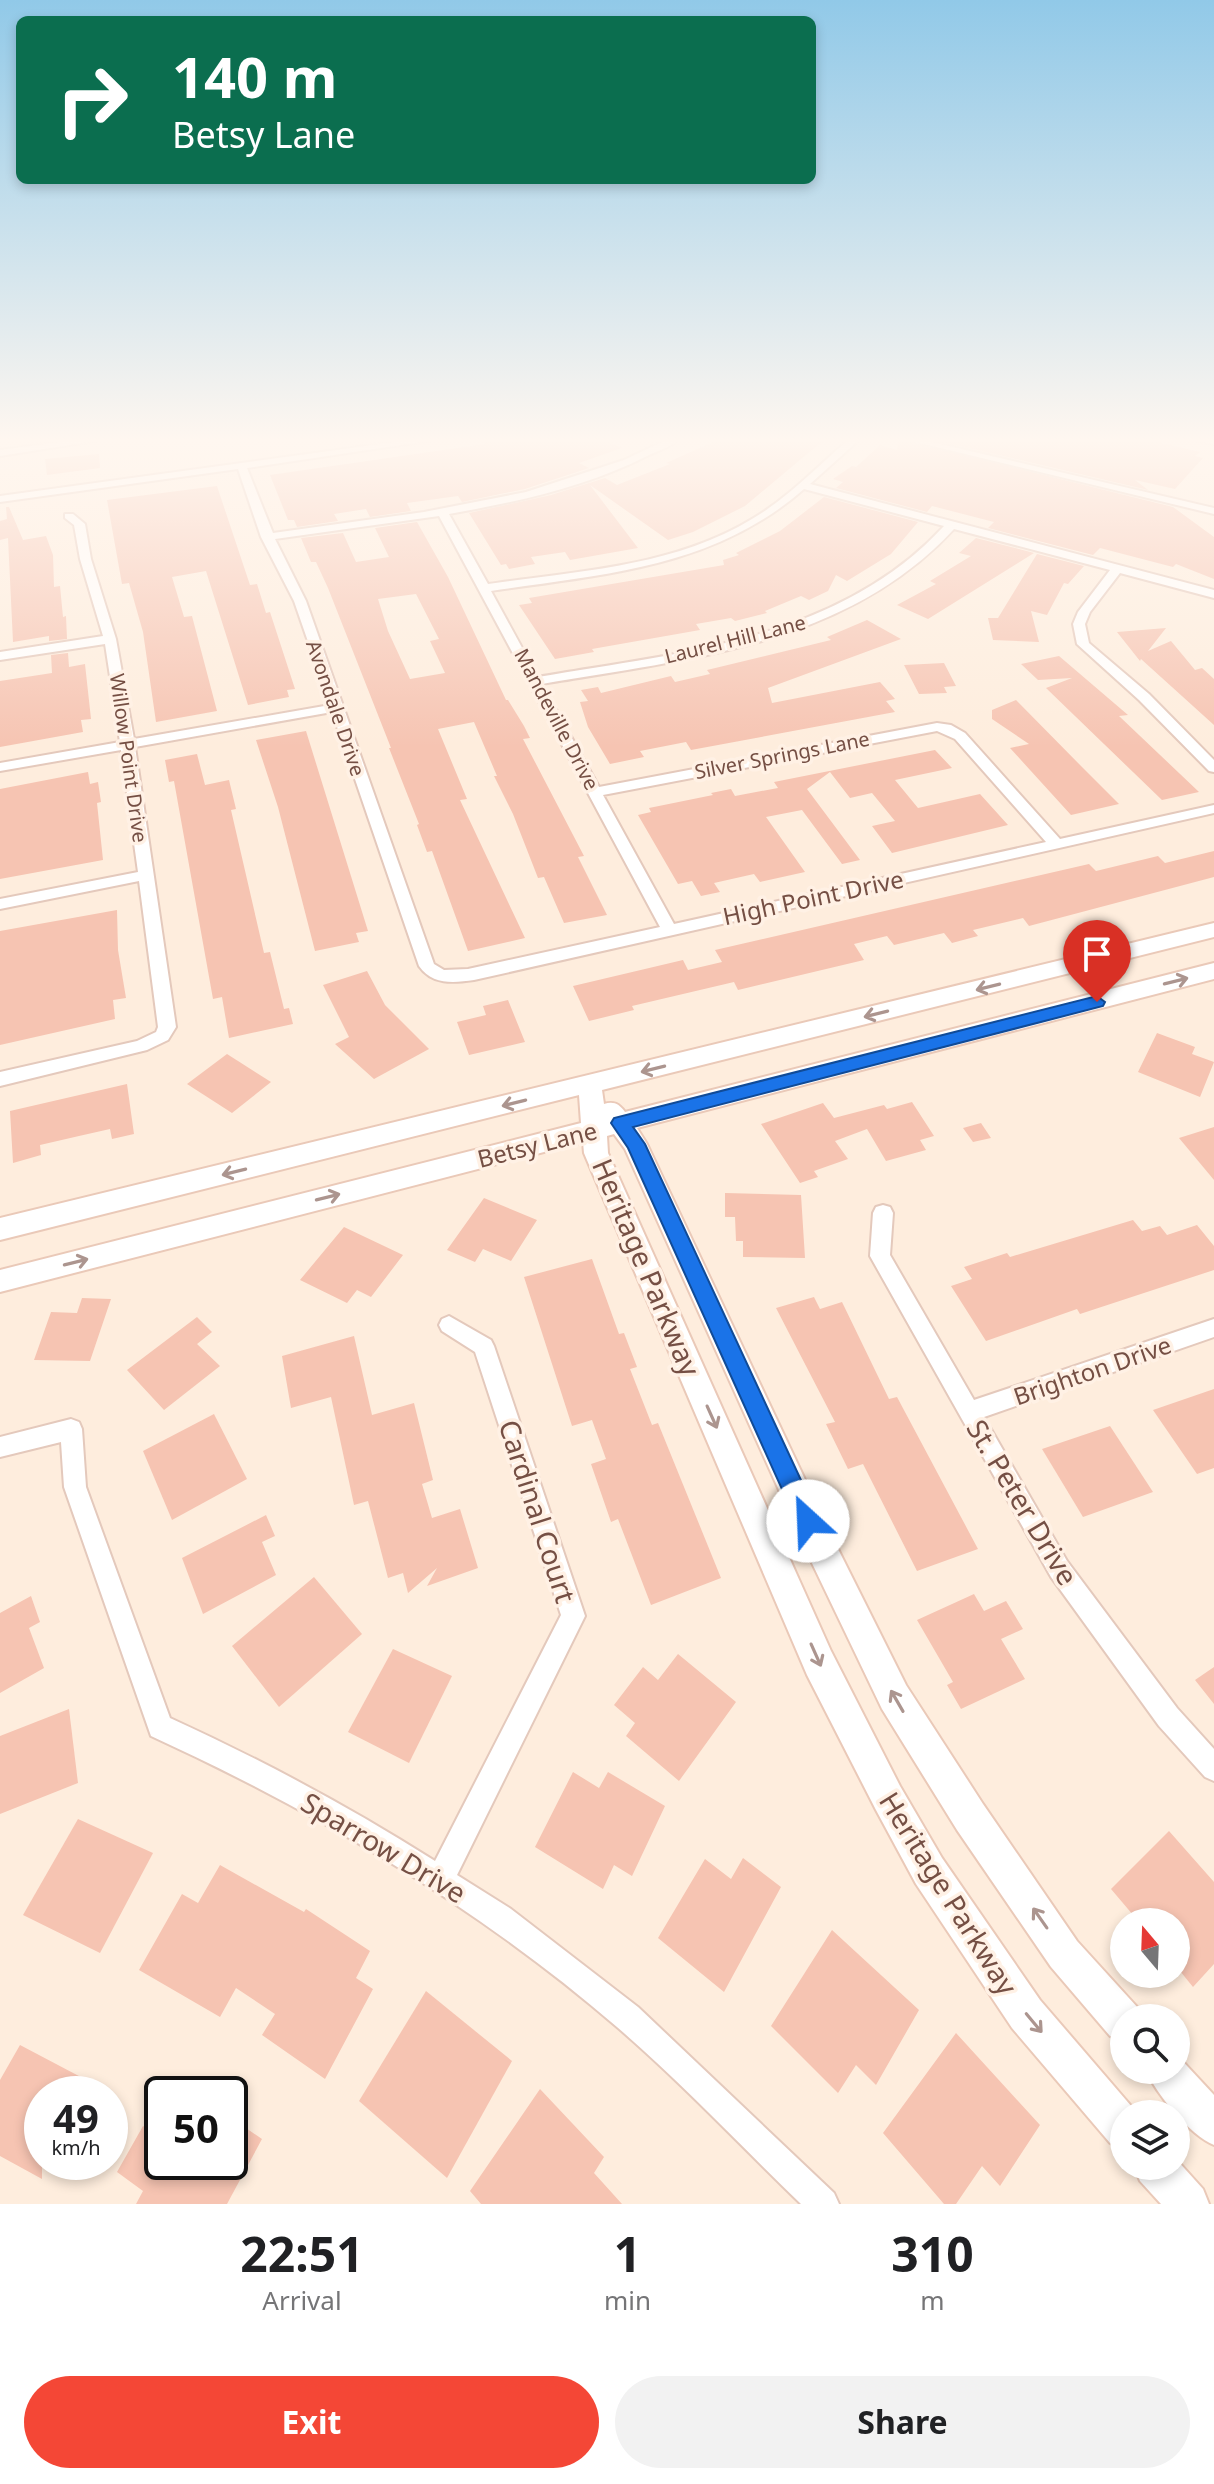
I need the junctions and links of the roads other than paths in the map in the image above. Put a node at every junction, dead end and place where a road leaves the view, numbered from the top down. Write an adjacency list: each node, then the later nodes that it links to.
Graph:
1 (82, 542): 10 (street, Willow Point Drive)
2 (270, 542): 13 (street, Avondale Drive)
3 (460, 542): 8 (street, Mandeville Drive)
4 (714, 542): 8 (street)
5 (935, 542): 12 (street, Laurel Hill Lane)
6 (1021, 542): 7 (street)
7 (1118, 567): 9 (street); 16 (street)
8 (486, 588): 12 (street, Mandeville Drive)
9 (1214, 594)
10 (110, 639): 11 (street); 14 (street, Willow Point Drive)
11 (0, 656)
12 (536, 681): 17 (street, Mandeville Drive)
13 (335, 708): 14 (street); 24 (street, Avondale Drive)
14 (125, 744): 15 (street); 20 (street, Willow Point Drive)
15 (0, 767)
16 (1214, 768)
17 (595, 792): 19 (street, Silver Springs Lane); 22 (street, Mandeville Drive)
18 (1214, 809): 19 (street, High Point Drive)
19 (1056, 844): 22 (street, High Point Drive)
20 (146, 875): 21 (street); 28 (street, Willow Point Drive)
21 (0, 904)
22 (669, 929): 24 (street, High Point Drive)
23 (1214, 930): 26 (main road, Betsy Lane, one-way to 26)
24 (423, 954)
25 (1214, 971): 27 (main road, Betsy Lane, one-way to 25)
26 (952, 996): 27 (main road); 29 (main road, Betsy Lane, one-way to 29)
27 (979, 1032): 30 (main road, Betsy Lane)
28 (0, 1079)
29 (590, 1084): 30 (main road, Heritage Parkway); 32 (main road, Betsy Lane, one-way to 32)
30 (608, 1126): 33 (main road, Betsy Lane, one-way to 30); 40 (main road, Heritage Parkway, one-way to 30); 42 (main road, Heritage Parkway, one-way to 42)
31 (883, 1213): 36 (street, St. Peter Drive)
32 (0, 1229)
33 (0, 1281)
34 (449, 1325): 39 (street, Cardinal Court)
35 (1214, 1328): 36 (street, Brighton Drive)
36 (969, 1412): 38 (street, St. Peter Drive)
37 (0, 1447): 39 (street, Sparrow Drive)
38 (1214, 1768)
39 (440, 1880): 45 (street, Sparrow Drive)
40 (1110, 2006)
41 (1178, 2084): 43 (main road)
42 (1110, 2113)
43 (1214, 2125)
44 (1167, 2180): 46 (main road)
45 (823, 2204)
46 (1188, 2204)

